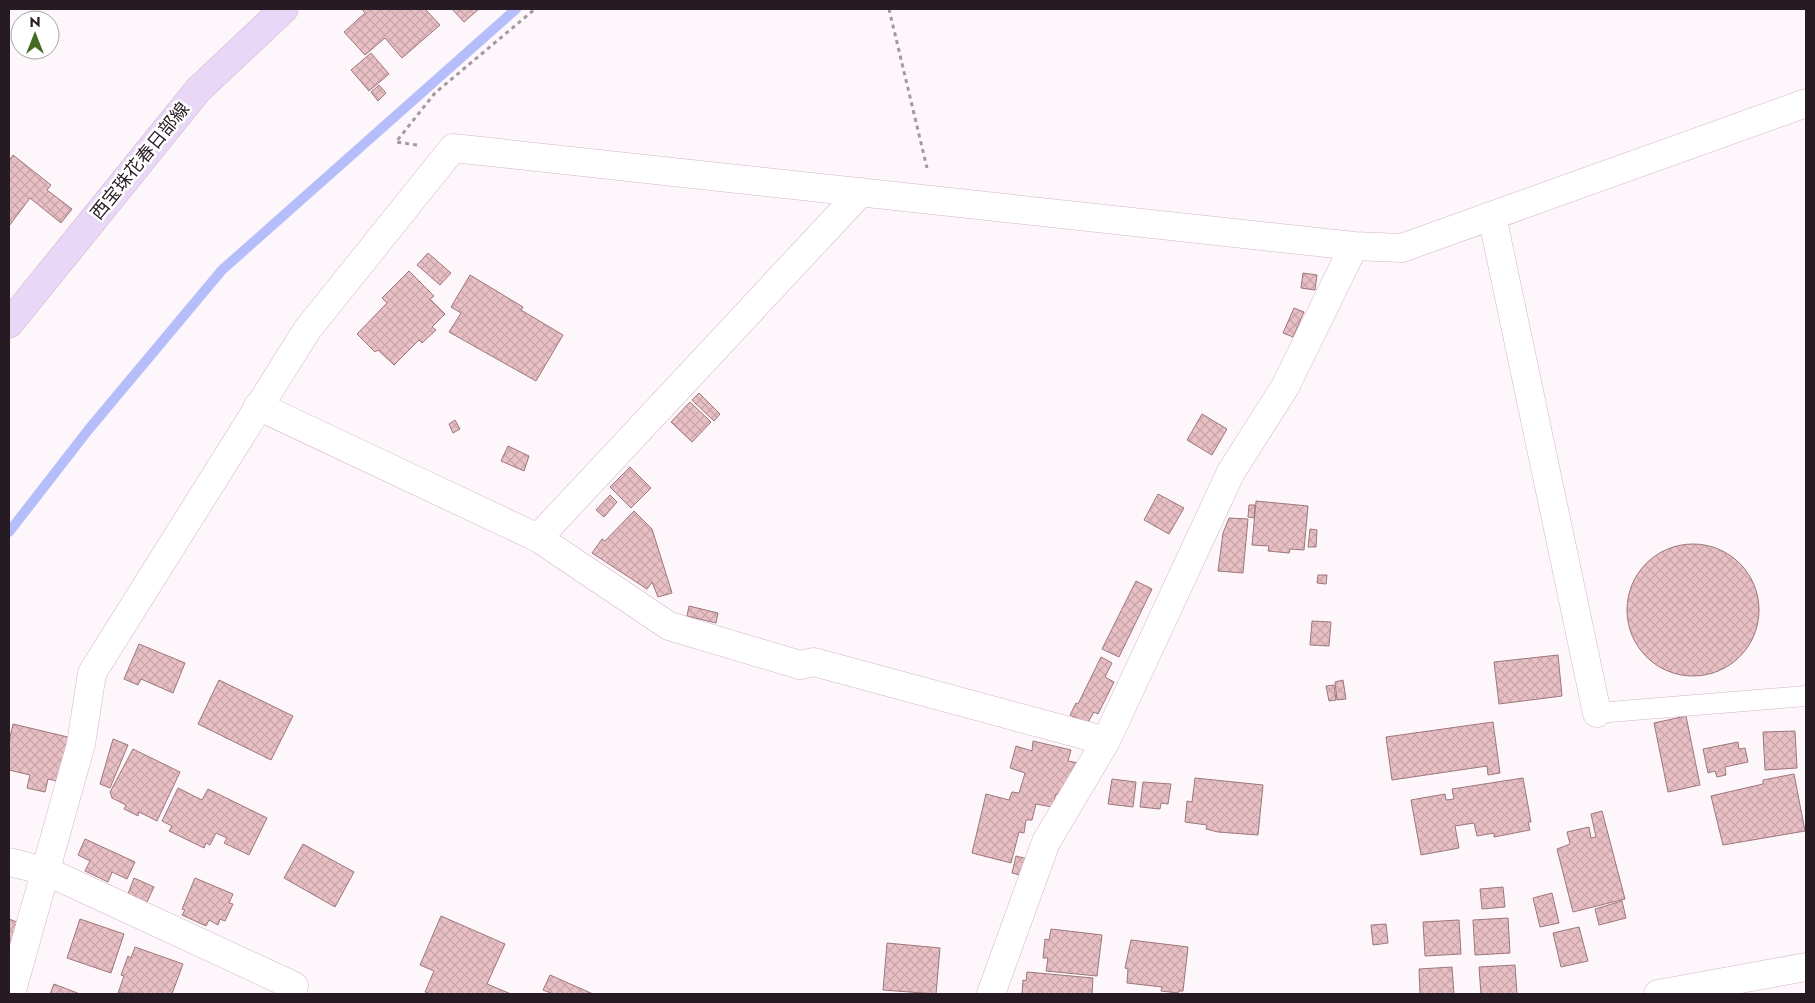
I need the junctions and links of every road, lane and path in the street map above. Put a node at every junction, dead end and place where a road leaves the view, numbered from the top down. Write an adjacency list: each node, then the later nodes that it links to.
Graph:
1 (284, 9): 10 (main road, 西宝珠花春日部線)
2 (535, 9): 5 (path)
3 (889, 9): 7 (path)
4 (1806, 103): 8 (street)
5 (453, 148): 6 (street); 11 (street)
6 (861, 192): 7 (street); 12 (street)
7 (935, 201): 9 (street)
8 (1492, 216): 9 (street); 14 (street)
9 (1354, 246): 15 (street)
10 (9, 324)
11 (258, 406): 12 (street); 17 (street)
12 (538, 538): 15 (street)
13 (1806, 696): 14 (lane)
14 (1597, 713)
15 (1106, 742): 21 (street)
16 (9, 862): 17 (street)
17 (46, 871): 19 (street); 20 (street)
18 (1806, 967): 22 (street)
19 (294, 986)
20 (11, 994)
21 (991, 994)
22 (1658, 994)

